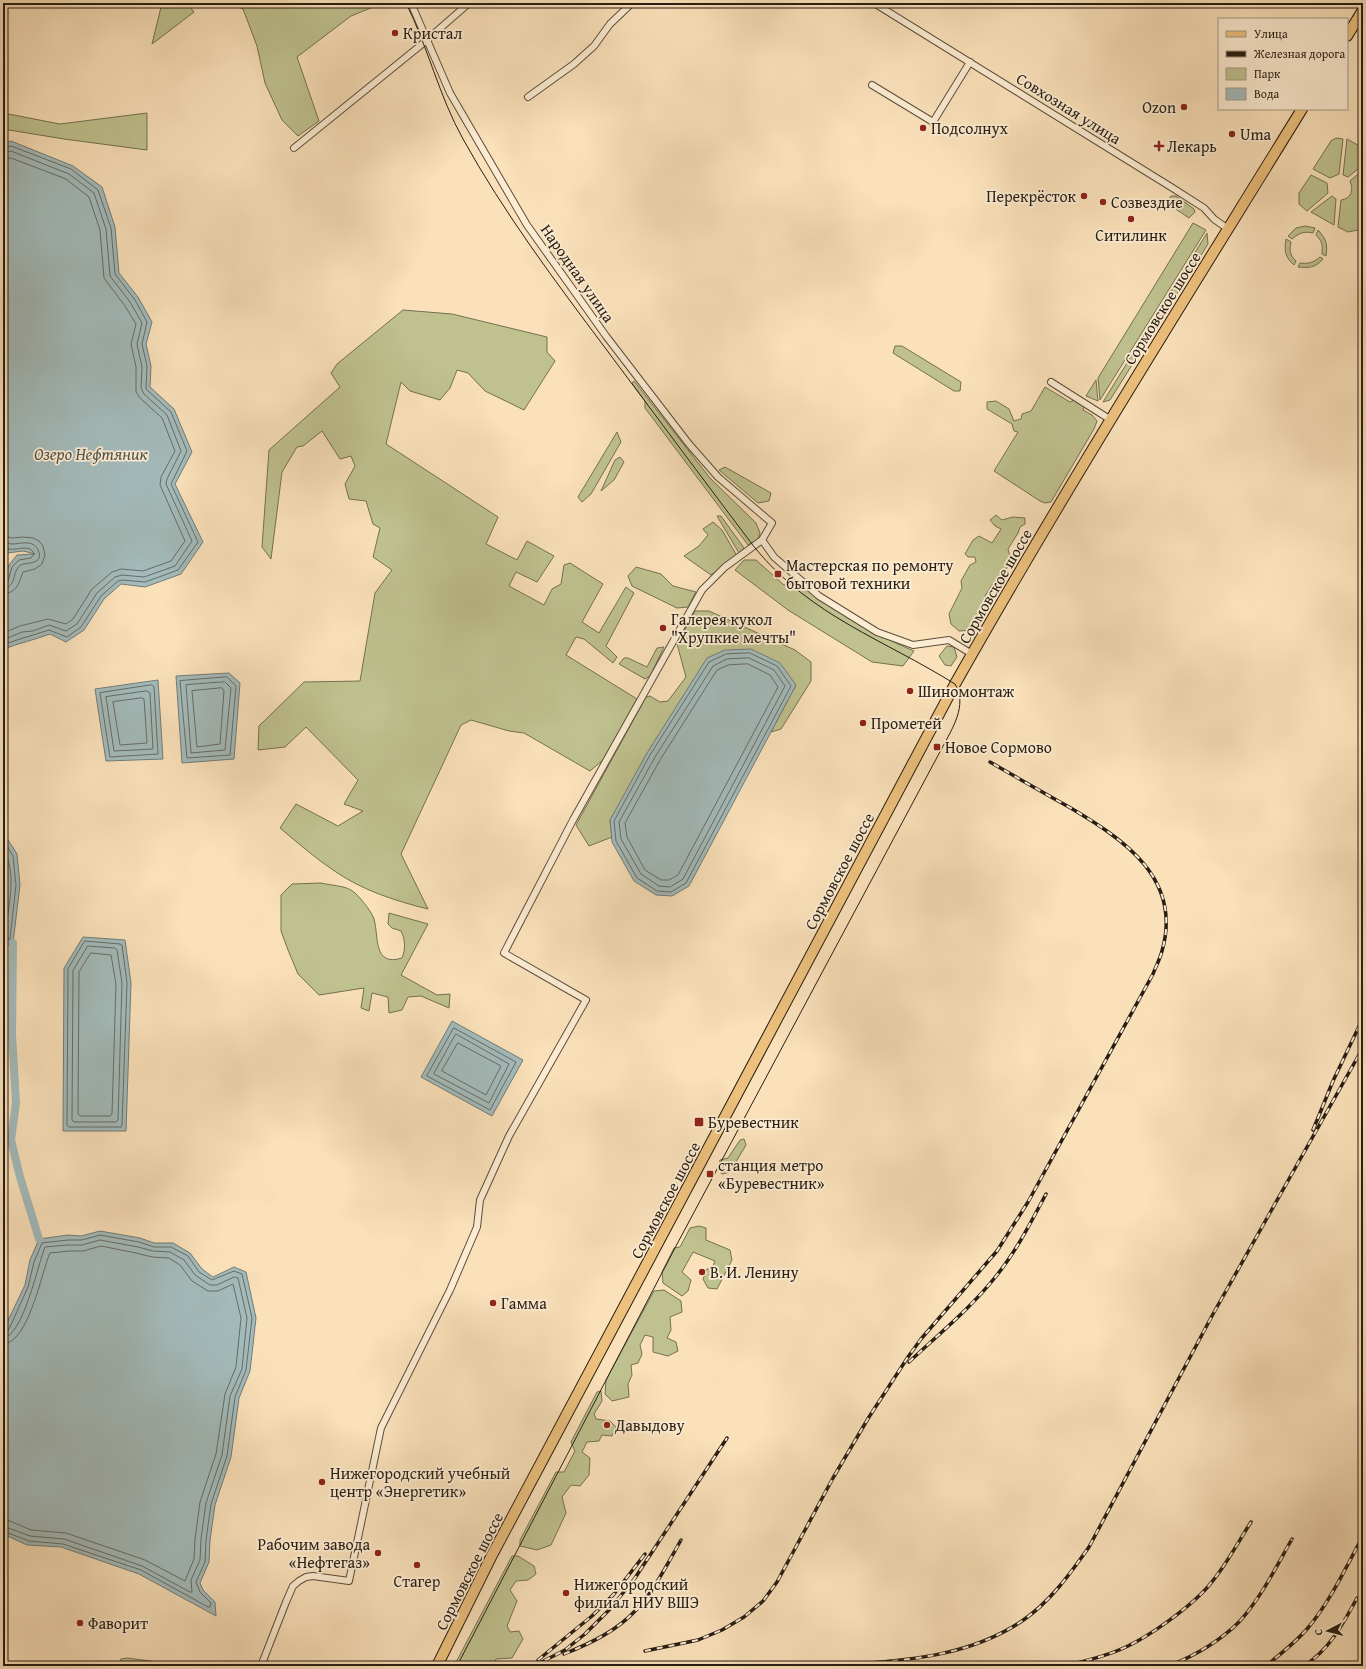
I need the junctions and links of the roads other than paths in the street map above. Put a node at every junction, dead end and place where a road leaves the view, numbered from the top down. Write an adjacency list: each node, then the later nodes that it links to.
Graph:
1 (411, 3): 7 (street, Народная улица)
2 (469, 3): 7 (street)
3 (632, 3): 10 (street)
4 (874, 3): 8 (street, Совхозная улица)
5 (1363, 10): 6 (main road)
6 (1348, 34)
7 (428, 38): 12 (street); 16 (street, Народная улица)
8 (970, 62): 9 (street); 13 (street, Совхозная улица)
9 (872, 85)
10 (528, 97)
11 (1301, 110): 13 (main road, Сормовское шоссе)
12 (294, 148)
13 (1228, 229): 15 (main road, Сормовское шоссе)
14 (1051, 382): 15 (street)
15 (1111, 420): 17 (main road, Сормовское шоссе)
16 (762, 540): 17 (street); 18 (street)
17 (972, 654): 19 (main road, Сормовское шоссе)
18 (260, 1666)
19 (437, 1666)

